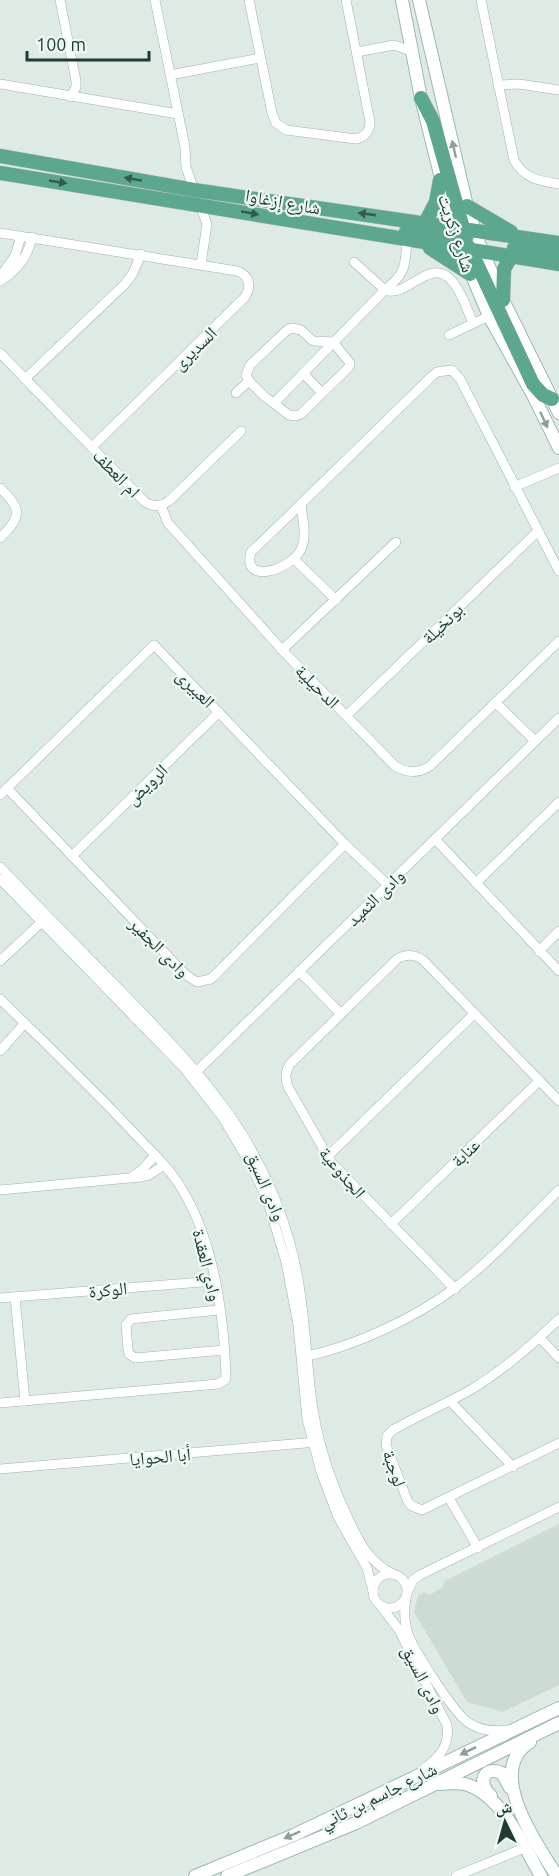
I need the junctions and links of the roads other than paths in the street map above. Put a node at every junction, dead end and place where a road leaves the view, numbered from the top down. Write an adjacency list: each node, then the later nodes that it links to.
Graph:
1 (60, 0): 19 (street)
2 (155, 0): 15 (street)
3 (249, 0): 14 (street)
4 (346, 0): 13 (street)
5 (402, 0): 10 (street, شارع زكريت)
6 (419, 0): 9 (street, شارع زكريت)
7 (427, 0): 9 (street)
8 (481, 0): 17 (street)
9 (425, 28): 32 (street, شارع زكريت, one-way to 9)
10 (408, 33): 11 (street); 12 (street, شارع زكريت)
11 (394, 45): 12 (street); 13 (street)
12 (411, 51): 20 (street, شارع زكريت)
13 (357, 52): 14 (street)
14 (261, 58): 15 (street)
15 (170, 75): 21 (street)
16 (0, 84): 19 (street)
17 (498, 85): 18 (street); 28 (street)
18 (559, 90)
19 (71, 97): 21 (street)
20 (421, 98): 27 (street, شارع زكريت); 41 (main road)
21 (178, 114): 25 (street)
22 (0, 156): 23 (main road, شارع إزغاوا)
23 (24, 160): 24 (main road); 29 (main road, شارع إزغاوا, one-way to 23)
24 (0, 163)
25 (186, 167): 29 (street); 30 (street)
26 (0, 173): 31 (main road, شارع إزغاوا, one-way to 31)
27 (440, 180): 34 (main road); 41 (street, شارع زكريت)
28 (559, 184)
29 (173, 186): 30 (main road, شارع إزغاوا)
30 (194, 190): 34 (main road, شارع إزغاوا, one-way to 30)
31 (200, 205): 33 (main road, شارع إزغاوا); 35 (street)
32 (467, 206): 39 (main road); 41 (street, شارع زكريت)
33 (220, 208): 35 (street); 36 (main road, شارع إزغاوا, one-way to 36)
34 (425, 223): 41 (main road, شارع إزغاوا)
35 (207, 224): 49 (street)
36 (360, 232): 41 (main road); 42 (main road, شارع إزغاوا)
37 (0, 233): 38 (street, السديرى)
38 (21, 236): 40 (street, السديرى); 52 (street)
39 (518, 236): 41 (main road, شارع إزغاوا); 44 (main road, شارع إزغاوا)
40 (32, 237): 45 (street, السديرى); 52 (street)
41 (467, 240): 43 (main road, شارع إزغاوا); 46 (main road); 47 (main road, شارع إزغاوا); 51 (street, شارع زكريت); 54 (street, شارع زكريت); 65 (main road)
42 (407, 241): 43 (main road, شارع إزغاوا); 53 (street)
43 (423, 243): 51 (main road)
44 (559, 243)
45 (141, 254): 49 (street, السديرى); 61 (street)
46 (559, 254)
47 (512, 256): 50 (main road, شارع إزغاوا); 54 (main road)
48 (354, 262): 53 (street)
49 (201, 264): 69 (street, السديرى)
50 (559, 264)
51 (470, 274): 55 (street, شارع زكريت)
52 (0, 279)
53 (385, 290): 56 (street); 58 (street)
54 (502, 300): 65 (street, شارع زكريت)
55 (489, 316): 56 (street); 70 (street, شارع زكريت, one-way to 70)
56 (473, 323): 57 (street)
57 (449, 334)
58 (333, 342): 60 (street); 62 (street); 64 (street)
59 (0, 353): 61 (street, ام العطف)
60 (303, 373): 64 (street); 66 (street)
61 (25, 379): 69 (street, ام العطف)
62 (249, 381): 63 (street); 66 (street)
63 (236, 393)
64 (322, 393): 66 (street)
65 (552, 399): 67 (street, شارع زكريت)
66 (273, 402)
67 (559, 412)
68 (241, 431): 75 (street, ام العطف)
69 (92, 447): 75 (street, ام العطف)
70 (559, 448)
71 (558, 467): 72 (street)
72 (514, 487): 74 (street); 76 (street)
73 (0, 488): 77 (street)
74 (301, 504): 79 (street); 79 (street)
75 (161, 506): 83 (street, الدحيلية)
76 (538, 531): 80 (street); 86 (street, بونخيلة)
77 (0, 538)
78 (396, 542): 81 (street)
79 (294, 559): 81 (street)
80 (559, 571)
81 (336, 600): 83 (street)
82 (559, 641): 84 (street, الدحيلية)
83 (282, 650): 86 (street, الدحيلية)
84 (496, 703): 86 (street, الدحيلية); 88 (street)
85 (219, 712): 89 (street, العبيرى); 92 (street, العبيرى); 93 (street, الرويض)
86 (347, 715)
87 (559, 718): 88 (street, وادى الثميد)
88 (535, 741): 91 (street, وادى الثميد)
89 (4, 791): 93 (street, وادى الجفير)
90 (559, 802): 96 (street)
91 (435, 839): 96 (street); 97 (street, وادى الثميد)
92 (345, 844): 93 (street, وادى الجفير); 97 (street, العبيرى)
93 (72, 856)
94 (0, 867): 98 (street, وادى السيق)
95 (0, 879): 98 (street, وادى السيق)
96 (476, 884): 100 (street)
97 (388, 885): 102 (street, وادى الثميد)
98 (44, 919): 101 (street); 109 (street, وادى السيق)
99 (559, 931): 100 (street)
100 (539, 951): 103 (street)
101 (0, 961)
102 (299, 971): 105 (street); 109 (street, وادى الثميد)
103 (559, 971)
104 (0, 999): 107 (street, وادي العقدة)
105 (341, 1014): 106 (street, الجذوعية); 113 (street, الجذوعية)
106 (474, 1014): 110 (street, الجذوعية); 113 (street)
107 (25, 1023): 108 (street); 112 (street, وادي العقدة)
108 (0, 1051)
109 (194, 1073): 127 (street, وادى السيق)
110 (539, 1081): 111 (street, الجذوعية); 118 (street, عنابة)
111 (559, 1101)
112 (155, 1155): 114 (street, وادي العقدة); 115 (street)
113 (327, 1157): 118 (street, الجذوعية)
114 (164, 1165): 115 (street); 119 (street, وادي العقدة)
115 (132, 1177): 116 (street)
116 (0, 1190)
117 (559, 1190): 120 (street)
118 (391, 1224): 120 (street, الجذوعية)
119 (215, 1281): 121 (street, الوكرة); 123 (street, وادي العقدة)
120 (455, 1288): 127 (street)
121 (15, 1297): 122 (street, الوكرة); 129 (street)
122 (0, 1298)
123 (219, 1310): 126 (street, وادي العقدة); 126 (street)
124 (559, 1319): 125 (street, لوجبة)
125 (540, 1338): 128 (street); 130 (street, لوجبة)
126 (224, 1350): 129 (street, وادي العقدة)
127 (304, 1357): 132 (street, وادى السيق)
128 (559, 1358)
129 (24, 1401): 131 (street, وادي العقدة)
130 (450, 1401): 134 (street); 136 (street, لوجبة)
131 (0, 1403)
132 (316, 1443): 135 (street, أبا الحوايا); 139 (street, وادى السيق); 141 (street, وادى السيق)
133 (559, 1443): 134 (street, لوجبة)
134 (513, 1467): 136 (street, لوجبة)
135 (0, 1470)
136 (449, 1498): 138 (street)
137 (559, 1507): 138 (street)
138 (478, 1548): 140 (street)
139 (396, 1575): 140 (street); 141 (street); 142 (street)
140 (420, 1575): 142 (street)
141 (373, 1591): 143 (street)
142 (407, 1595): 143 (street); 146 (street, وادى السيق)
143 (380, 1605): 147 (street, وادى السيق)
144 (559, 1708): 146 (street, شارع جاسم بن ثاني)
145 (554, 1726): 148 (street, شارع جاسم بن ثاني); 149 (street)
146 (519, 1727): 147 (street, شارع جاسم بن ثاني, one-way to 147)
147 (409, 1780): 152 (street, شارع جاسم بن ثاني, one-way to 152)
148 (433, 1785): 150 (street); 153 (street, شارع جاسم بن ثاني)
149 (516, 1800): 150 (street); 156 (street)
150 (497, 1806): 151 (street)
151 (524, 1848): 154 (street); 155 (street)
152 (195, 1876)
153 (227, 1876)
154 (456, 1876)
155 (541, 1876)
156 (556, 1876)

